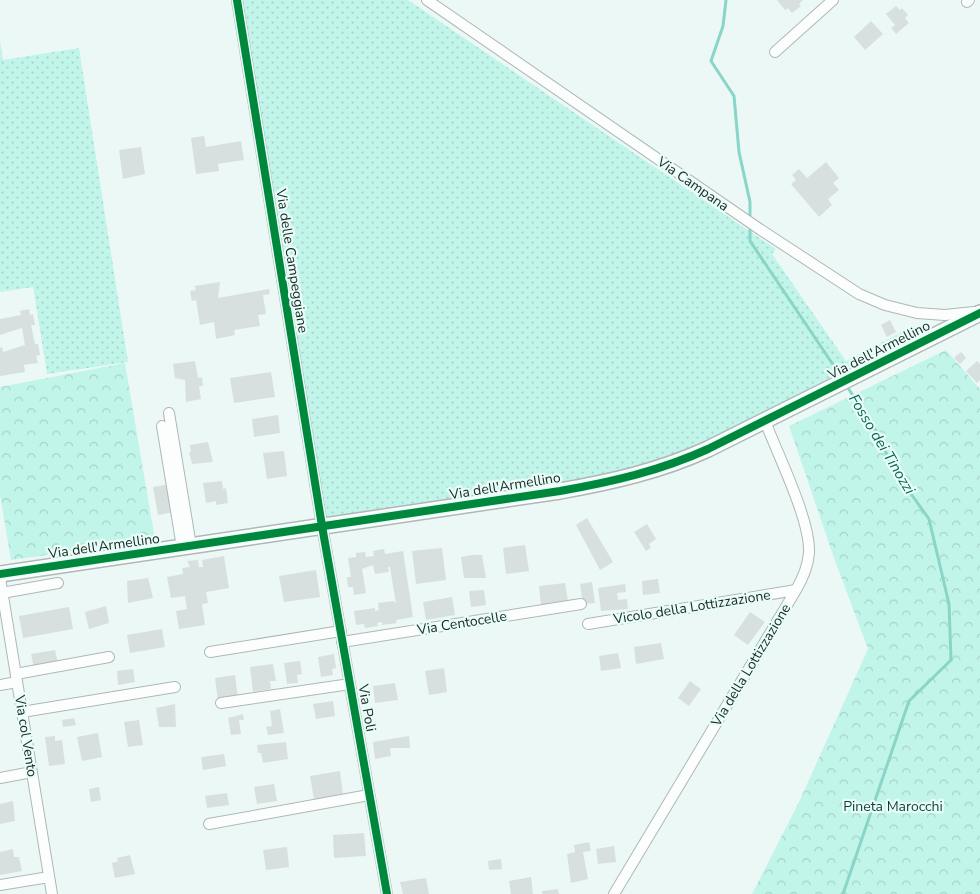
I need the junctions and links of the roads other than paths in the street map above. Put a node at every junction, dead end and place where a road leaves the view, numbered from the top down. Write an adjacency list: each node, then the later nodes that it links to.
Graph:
1 (237, 0): 9 (street, Via delle Campeggiane)
2 (427, 0): 5 (street, Via Campana)
3 (833, 0): 4 (street)
4 (775, 52)
5 (980, 312): 7 (street, Via dell'Armellino)
6 (169, 413): 10 (street)
7 (764, 421): 9 (street, Via dell'Armellino); 14 (street, Via della Lottizzazione)
8 (162, 426): 10 (street)
9 (322, 526): 10 (street, Via dell'Armellino); 18 (street, Via Poli)
10 (187, 546): 11 (street, Via dell'Armellino)
11 (0, 574)
12 (0, 578): 15 (street, Via col Vento)
13 (58, 583): 15 (street)
14 (796, 590): 17 (street, Vicolo della Lottizzazione); 36 (street, Via della Lottizzazione)
15 (2, 593): 22 (street, Via col Vento)
16 (581, 604): 19 (street, Via Centocelle)
17 (588, 624)
18 (340, 631): 19 (street, Via Poli); 20 (street)
19 (342, 642): 23 (street, Via Poli)
20 (210, 652)
21 (108, 657): 22 (street)
22 (16, 678): 24 (street); 27 (street, Via col Vento)
23 (350, 684): 26 (street); 30 (street, Via Poli)
24 (0, 686)
25 (174, 687): 27 (street)
26 (221, 703)
27 (22, 712): 28 (street, Via col Vento)
28 (32, 772): 29 (street); 32 (street, Via col Vento)
29 (0, 778)
30 (370, 795): 31 (street); 35 (street, Via Poli)
31 (209, 824)
32 (49, 877): 33 (street); 34 (street, Via col Vento)
33 (0, 885)
34 (52, 894)
35 (387, 894)
36 (614, 894)

